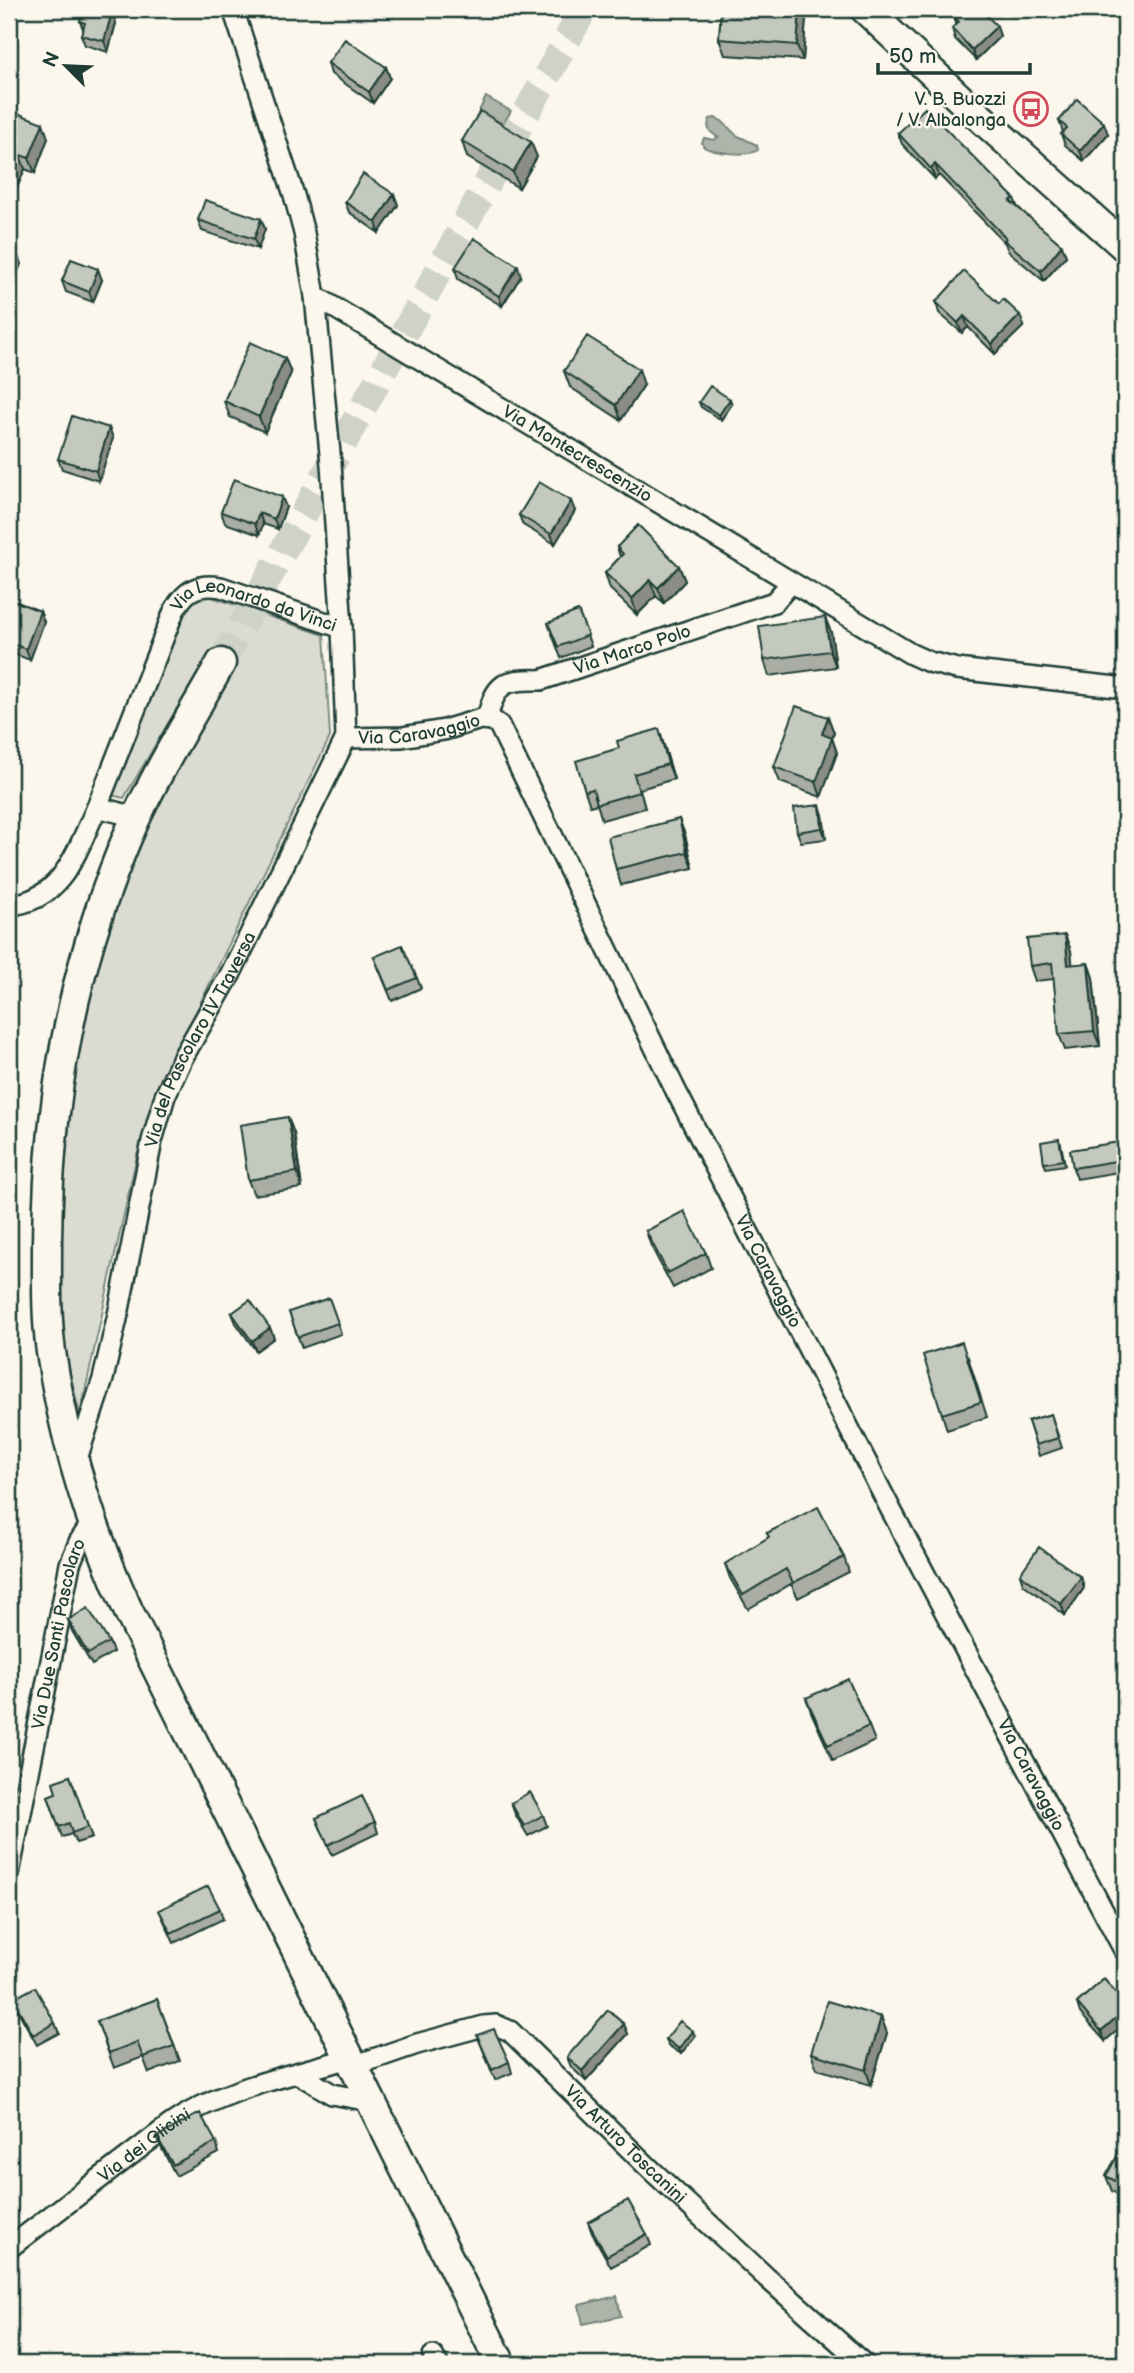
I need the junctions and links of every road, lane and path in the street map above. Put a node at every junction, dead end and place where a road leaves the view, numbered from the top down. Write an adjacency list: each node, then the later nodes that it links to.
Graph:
1 (233, 9): 4 (street)
2 (865, 9): 3 (main road)
3 (1125, 247)
4 (315, 296): 5 (street, Via Montecrescenzio); 6 (street, Via Leonardo da Vinci)
5 (791, 583): 8 (street, Via Montecrescenzio); 9 (street, Via Marco Polo)
6 (342, 628): 10 (street, Via del Pascolaro IV Traversa); 11 (street, Via Leonardo da Vinci)
7 (221, 663): 12 (main road)
8 (1125, 688)
9 (487, 719): 10 (street, Via Caravaggio); 17 (street, Via Caravaggio)
10 (346, 738): 14 (street, Via del Pascolaro IV Traversa)
11 (97, 807): 12 (street); 13 (street, Via Leonardo da Vinci)
12 (136, 817): 14 (main road)
13 (9, 905)
14 (75, 1465): 15 (main road)
15 (93, 1521): 16 (street, Via Due Santi Pascolaro); 18 (main road)
16 (9, 1874)
17 (1125, 1952)
18 (351, 2062): 19 (street, Via dei Glicini); 20 (main road); 23 (street, Via Arturo Toscanini)
19 (298, 2073): 20 (street); 21 (street, Via dei Glicini)
20 (370, 2101): 22 (main road)
21 (9, 2248)
22 (501, 2364)
23 (864, 2364)

